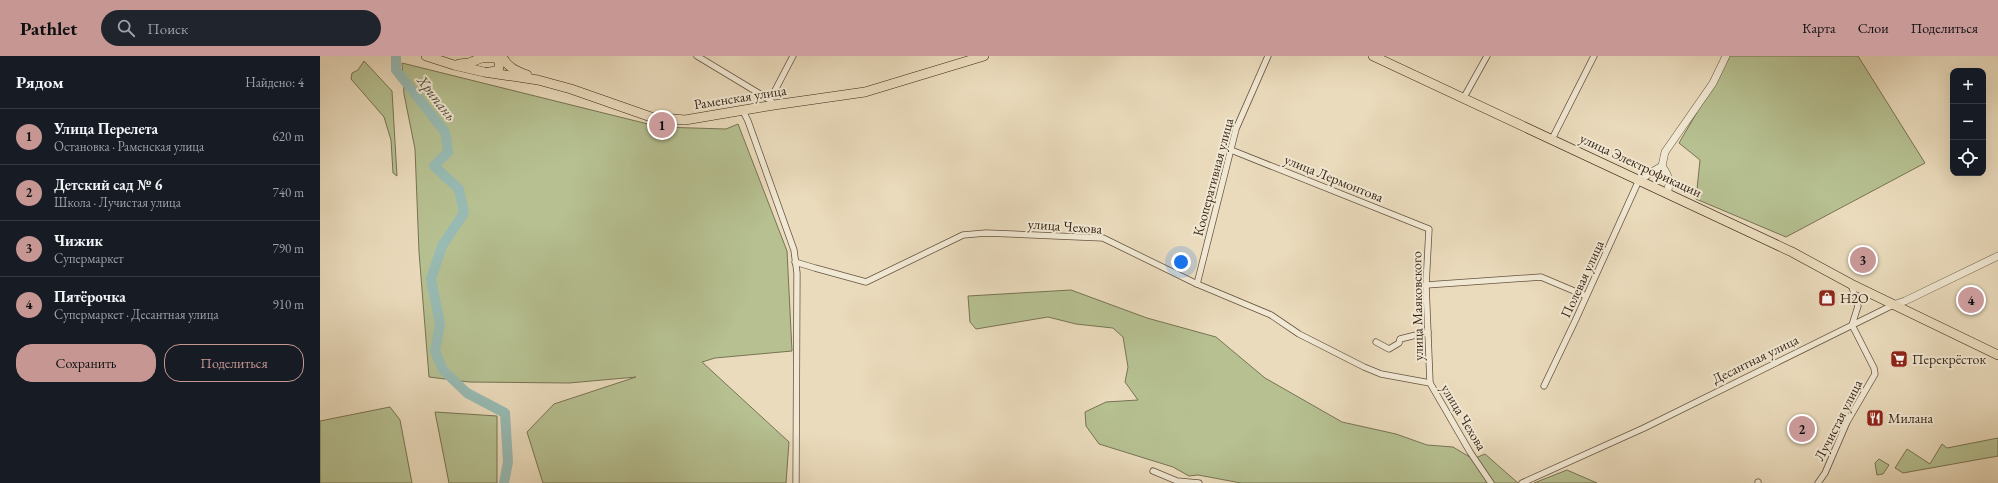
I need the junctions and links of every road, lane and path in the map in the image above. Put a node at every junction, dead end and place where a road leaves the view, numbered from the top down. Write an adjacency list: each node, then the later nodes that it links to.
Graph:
1 (502, 56): 15 (main road)
2 (697, 56): 17 (street)
3 (793, 56): 17 (street)
4 (984, 56): 17 (main road, Раменская улица)
5 (1268, 56): 20 (street, Кооперативная улица)
6 (1373, 56): 12 (main road, улица Электрофикации)
7 (1487, 56): 16 (street)
8 (1594, 56): 19 (street)
9 (1726, 56): 21 (street)
10 (429, 57): 13 (main road, Раменская улица)
11 (485, 57): 13 (main road); 14 (main road)
12 (1388, 59): 16 (main road, улица Электрофикации)
13 (454, 65): 14 (main road, Раменская улица)
14 (484, 72): 15 (main road, Раменская улица)
15 (538, 80): 18 (main road, Раменская улица)
16 (1463, 99): 19 (main road, улица Электрофикации)
17 (772, 103): 18 (main road, Раменская улица)
18 (743, 111): 26 (street)
19 (1552, 139): 22 (main road, улица Электрофикации)
20 (1231, 150): 24 (street, улица Лермонтова); 27 (street, Кооперативная улица)
21 (1662, 166): 22 (street); 23 (street)
22 (1639, 180): 23 (main road, улица Электрофикации); 30 (street, Полевая улица)
23 (1667, 193): 28 (main road, улица Электрофикации)
24 (1429, 229): 29 (street, улица Маяковского)
25 (1998, 256): 31 (street, Десантная улица)
26 (795, 262): 27 (street, улица Чехова); 39 (street)
27 (1197, 284): 36 (street, улица Чехова)
28 (1851, 284): 31 (main road, улица Электрофикации); 32 (street)
29 (1426, 285): 30 (street); 33 (street, улица Маяковского)
30 (1586, 296): 37 (street, Полевая улица)
31 (1894, 305): 32 (street, Десантная улица); 35 (main road, улица Электрофикации)
32 (1852, 325): 42 (street, Десантная улица); 43 (street, Лучистая улица)
33 (1428, 332): 34 (street); 36 (street, улица Маяковского)
34 (1376, 342)
35 (1998, 355)
36 (1430, 384): 41 (street, улица Чехова)
37 (1544, 386)
38 (1153, 471): 40 (street)
39 (796, 483)
40 (1199, 483)
41 (1491, 483)
42 (1522, 483)
43 (1818, 483)

